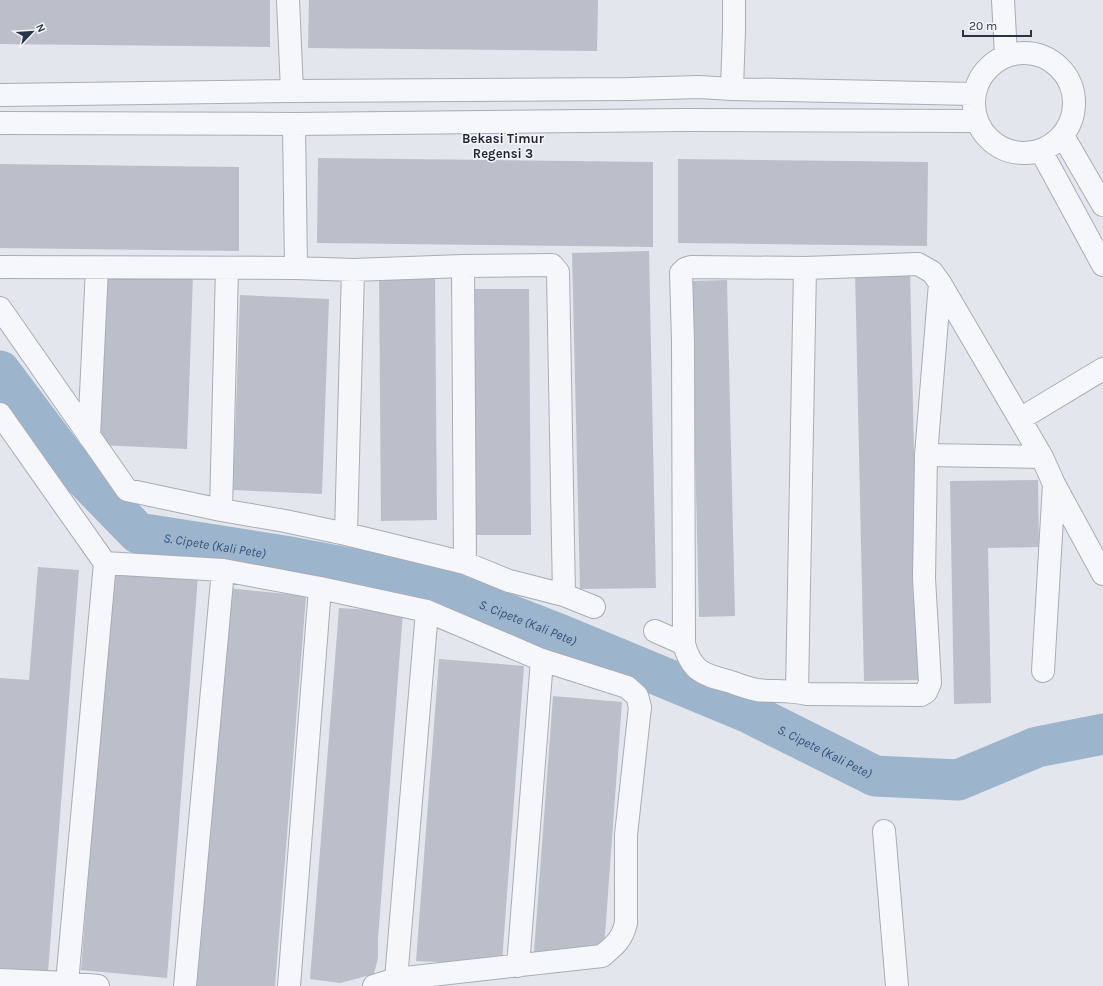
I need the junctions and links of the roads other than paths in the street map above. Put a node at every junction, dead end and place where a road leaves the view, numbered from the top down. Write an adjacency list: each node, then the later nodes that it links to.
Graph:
1 (288, 0): 7 (street)
2 (734, 0): 6 (street)
3 (1004, 0): 4 (street)
4 (1006, 55): 9 (street); 14 (street)
5 (629, 89): 6 (street); 7 (street); 10 (street)
6 (732, 89): 9 (street)
7 (292, 91): 8 (street)
8 (0, 94)
9 (973, 94): 11 (street)
10 (630, 121): 11 (street); 13 (street)
11 (976, 121): 15 (street)
12 (0, 123): 13 (street)
13 (294, 124): 22 (street)
14 (1063, 136): 15 (street); 16 (street)
15 (1041, 151): 17 (street)
16 (1103, 205)
17 (1103, 265)
18 (463, 266): 24 (street); 37 (street); 41 (street)
19 (0, 267): 20 (street)
20 (97, 268): 21 (street); 30 (street)
21 (227, 268): 22 (street); 34 (street)
22 (296, 268): 24 (street)
23 (805, 268): 25 (street); 45 (street); 48 (street)
24 (353, 270): 35 (street)
25 (940, 283): 29 (street); 31 (street)
26 (0, 308): 30 (street)
27 (1103, 369): 29 (street)
28 (0, 414): 36 (street)
29 (1020, 419): 32 (street)
30 (89, 436): 34 (street)
31 (926, 455): 32 (street); 48 (street)
32 (1042, 457): 33 (street)
33 (1054, 484): 39 (street); 47 (street)
34 (221, 510): 35 (street)
35 (346, 534): 37 (street)
36 (105, 563): 38 (street); 53 (street)
37 (465, 563): 41 (street)
38 (223, 570): 40 (street); 55 (street)
39 (1103, 574)
40 (320, 588): 43 (street); 56 (street)
41 (564, 595): 42 (street)
42 (594, 607)
43 (427, 611): 46 (street); 51 (street)
44 (655, 631): 45 (street)
45 (684, 644): 48 (street)
46 (542, 660): 50 (street); 50 (street)
47 (1043, 671)
48 (797, 692)
49 (884, 831): 58 (street)
50 (518, 966): 51 (street)
51 (396, 979): 57 (street)
52 (0, 980): 53 (street)
53 (67, 983): 54 (street)
54 (98, 986)
55 (185, 986)
56 (289, 986)
57 (374, 986)
58 (897, 986)

